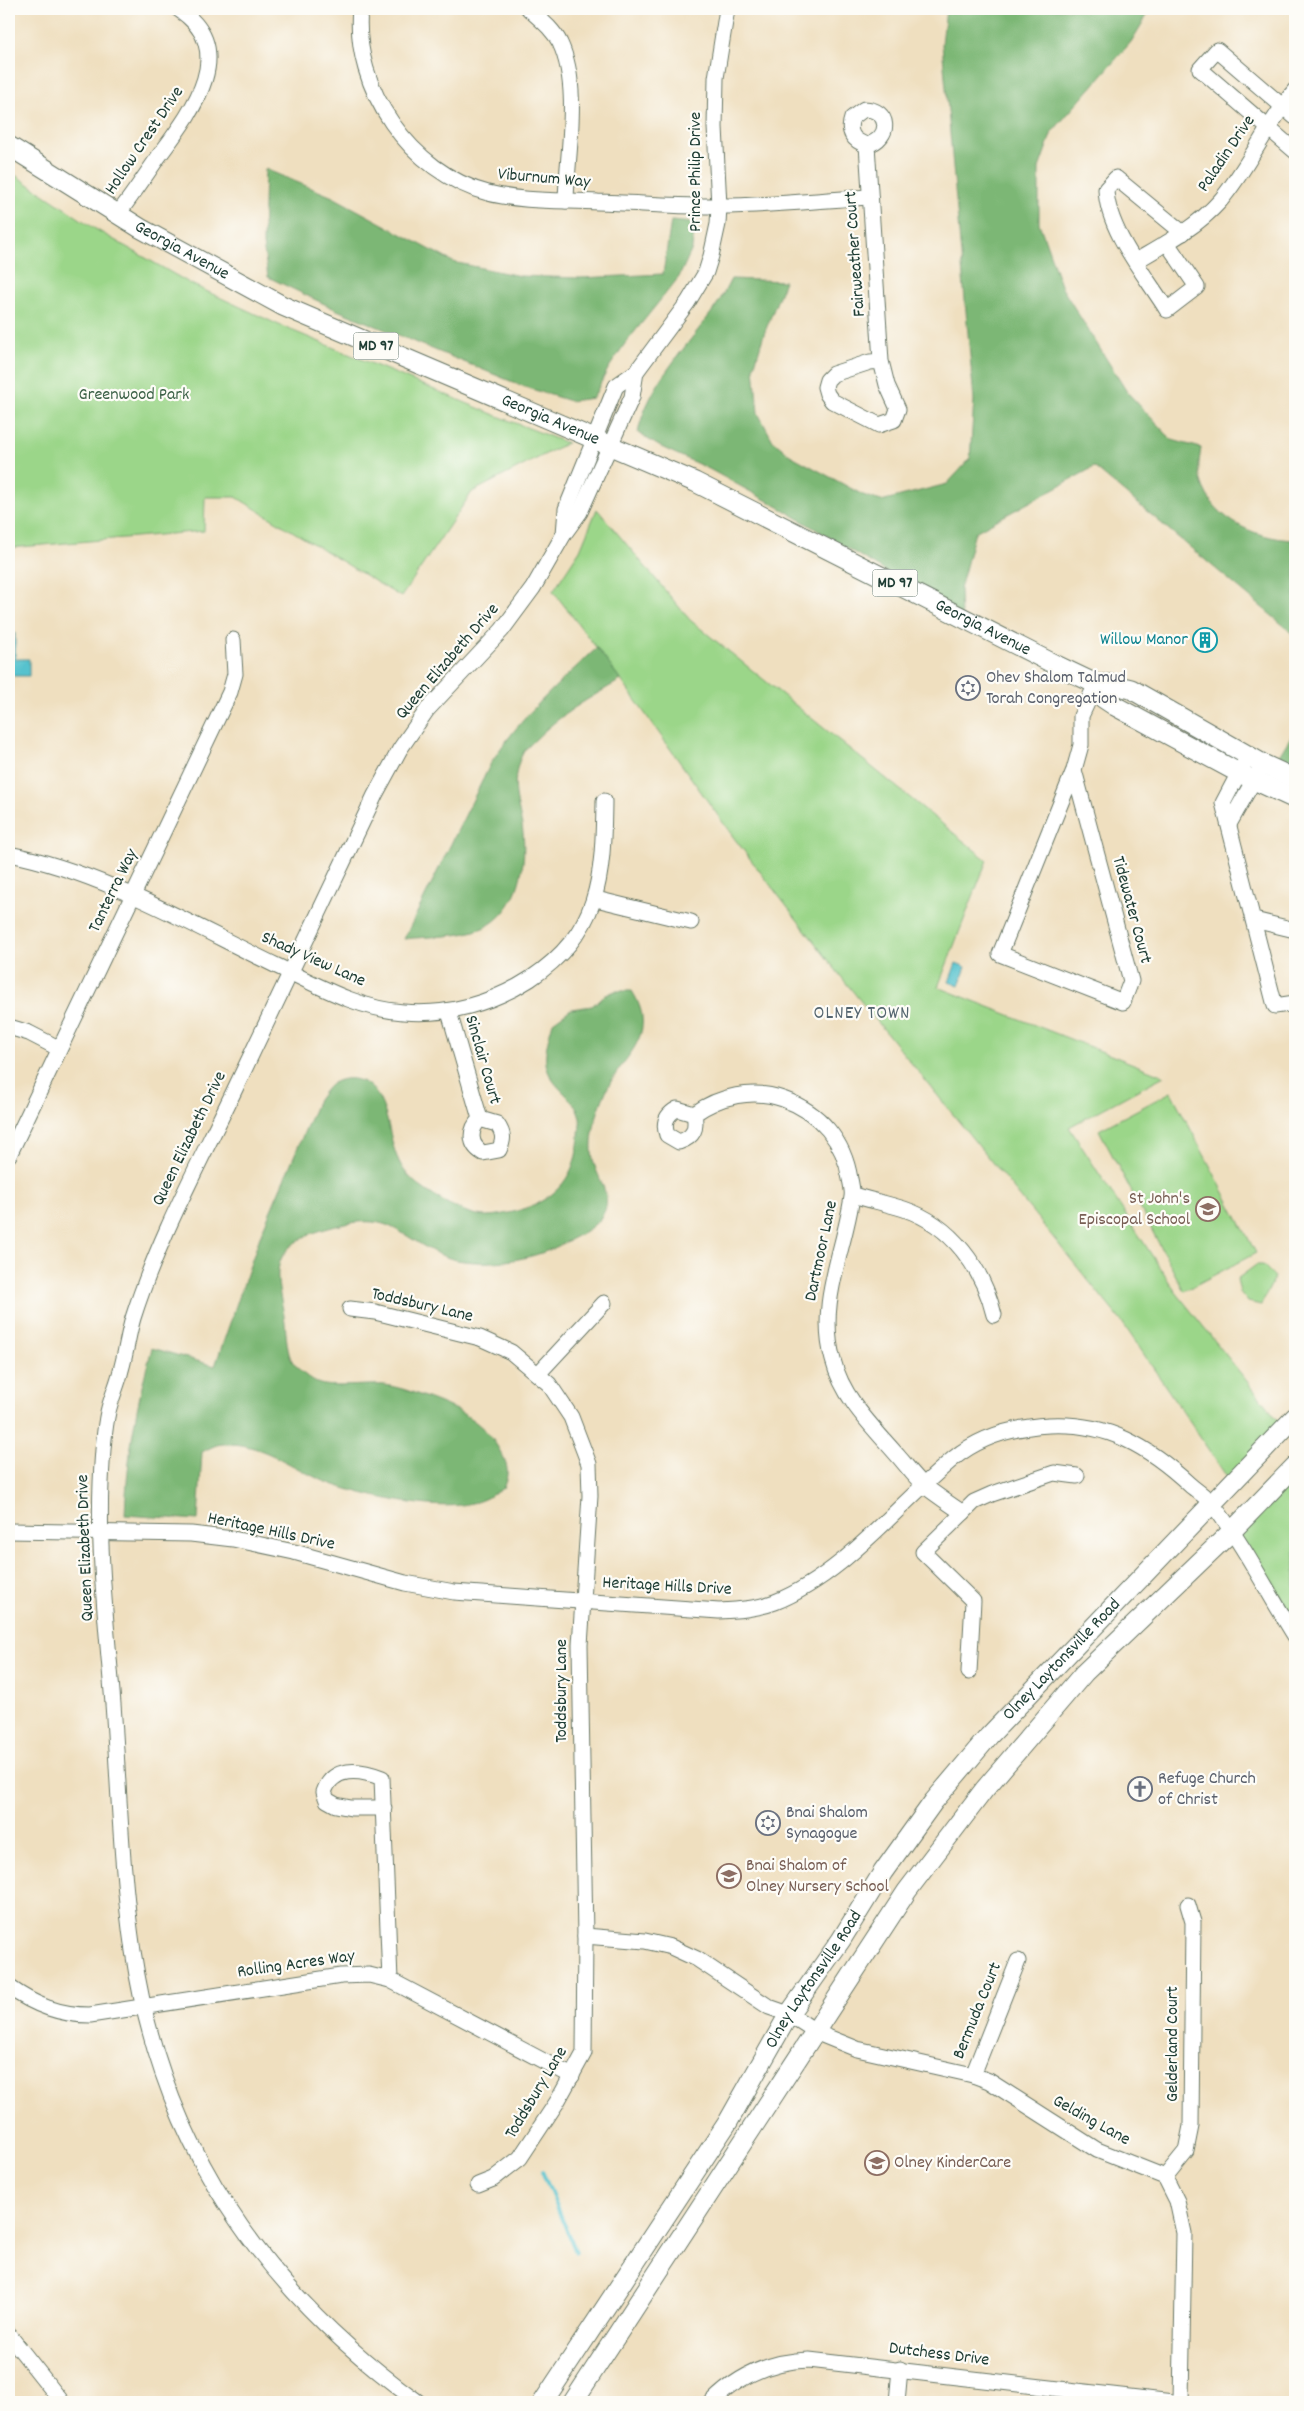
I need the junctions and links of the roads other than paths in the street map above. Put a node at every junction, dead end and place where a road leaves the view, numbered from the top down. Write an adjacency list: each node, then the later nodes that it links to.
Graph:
1 (178, 9): 15 (street, Hollow Crest Drive)
2 (360, 9): 13 (street, Viburnum Way)
3 (529, 9): 13 (street)
4 (727, 9): 14 (street, Prince Philip Drive)
5 (1295, 90): 6 (street, Paladin Drive)
6 (1282, 106): 7 (street); 8 (street, Paladin Drive); 8 (street)
7 (1295, 117)
8 (1267, 128): 11 (street); 16 (street, Paladin Drive)
9 (867, 145): 12 (street, Fairweather Court)
10 (9, 146): 15 (main road, Georgia Avenue / MD 97)
11 (1295, 152)
12 (870, 197): 14 (street, Viburnum Way); 19 (street, Fairweather Court)
13 (566, 201): 14 (street, Viburnum Way)
14 (719, 206): 20 (street, Prince Philip Drive)
15 (117, 215): 20 (main road, Georgia Avenue / MD 97)
16 (1182, 233): 17 (street, Paladin Drive); 18 (street)
17 (1166, 243): 18 (street, Paladin Drive); 18 (street)
18 (1136, 261)
19 (881, 361): 19 (street, Fairweather Court)
20 (603, 441): 22 (main road, Georgia Avenue / MD 97); 34 (street, Queen Elizabeth Drive)
21 (233, 640): 29 (street, Tanterra Way)
22 (1096, 684): 23 (main road, Georgia Avenue / MD 97); 24 (street, Tidewater Court); 25 (main road, Georgia Avenue / MD 97)
23 (1256, 759): 25 (street); 26 (main road, Georgia Avenue / MD 97)
24 (1074, 770): 24 (street, Tidewater Court)
25 (1246, 777): 26 (main road, Georgia Avenue / MD 97); 31 (street)
26 (1293, 791)
27 (604, 801): 30 (street, Shady View Lane)
28 (9, 854): 29 (street, Shady View Lane)
29 (133, 896): 34 (street, Shady View Lane); 38 (street, Tanterra Way)
30 (596, 899): 32 (street); 36 (street, Shady View Lane)
31 (1254, 920): 33 (street); 35 (street)
32 (691, 922)
33 (1295, 930)
34 (291, 973): 36 (street, Shady View Lane); 54 (street, Queen Elizabeth Drive)
35 (1295, 1003)
36 (449, 1012): 40 (street, Sinclair Court)
37 (9, 1027): 38 (street)
38 (58, 1048): 41 (street, Tanterra Way)
39 (694, 1114): 42 (street, Dartmoor Lane)
40 (480, 1119)
41 (9, 1155)
42 (853, 1195): 45 (street); 50 (street, Dartmoor Lane)
43 (604, 1303): 46 (street)
44 (350, 1309): 46 (street, Toddsbury Lane)
45 (994, 1315)
46 (538, 1374): 56 (street, Toddsbury Lane)
47 (1295, 1417): 51 (main road, Olney Laytonsville Road)
48 (1295, 1466): 55 (main road, Olney Laytonsville Road)
49 (1077, 1476): 52 (street)
50 (924, 1486): 51 (street, Heritage Hills Drive); 52 (street, Dartmoor Lane); 56 (street, Heritage Hills Drive)
51 (1211, 1503): 55 (street, Heritage Hills Drive); 66 (main road, Olney Laytonsville Road)
52 (963, 1513): 58 (street)
53 (9, 1531): 54 (street, Heritage Hills Drive)
54 (101, 1532): 56 (street, Heritage Hills Drive); 65 (street, Queen Elizabeth Drive)
55 (1231, 1532): 57 (street, Heritage Hills Drive); 67 (main road, Olney Laytonsville Road)
56 (583, 1601): 61 (street, Toddsbury Lane)
57 (1295, 1636)
58 (968, 1672)
59 (384, 1808): 63 (street)
60 (1188, 1904): 70 (street, Gelderland Court)
61 (585, 1936): 66 (street, Gelding Lane); 69 (street, Toddsbury Lane)
62 (1018, 1960): 68 (street, Bermuda Court)
63 (390, 1980): 65 (street, Rolling Acres Way); 69 (street, Rolling Acres Way)
64 (9, 1987): 65 (street, Rolling Acres Way)
65 (144, 2007): 75 (street, Queen Elizabeth Drive)
66 (789, 2014): 67 (street, Gelding Lane); 76 (main road, Olney Laytonsville Road)
67 (814, 2032): 68 (street, Gelding Lane); 77 (main road, Olney Laytonsville Road)
68 (973, 2075): 70 (street, Gelding Lane)
69 (572, 2076): 71 (street, Toddsbury Lane)
70 (1165, 2177): 81 (street)
71 (478, 2185)
72 (9, 2335): 74 (street)
73 (900, 2369): 78 (street, Dutchess Drive); 79 (street); 80 (street, Dutchess Drive)
74 (62, 2402)
75 (418, 2402)
76 (543, 2402)
77 (573, 2402)
78 (712, 2402)
79 (897, 2402)
80 (1173, 2402)
81 (1181, 2402)

